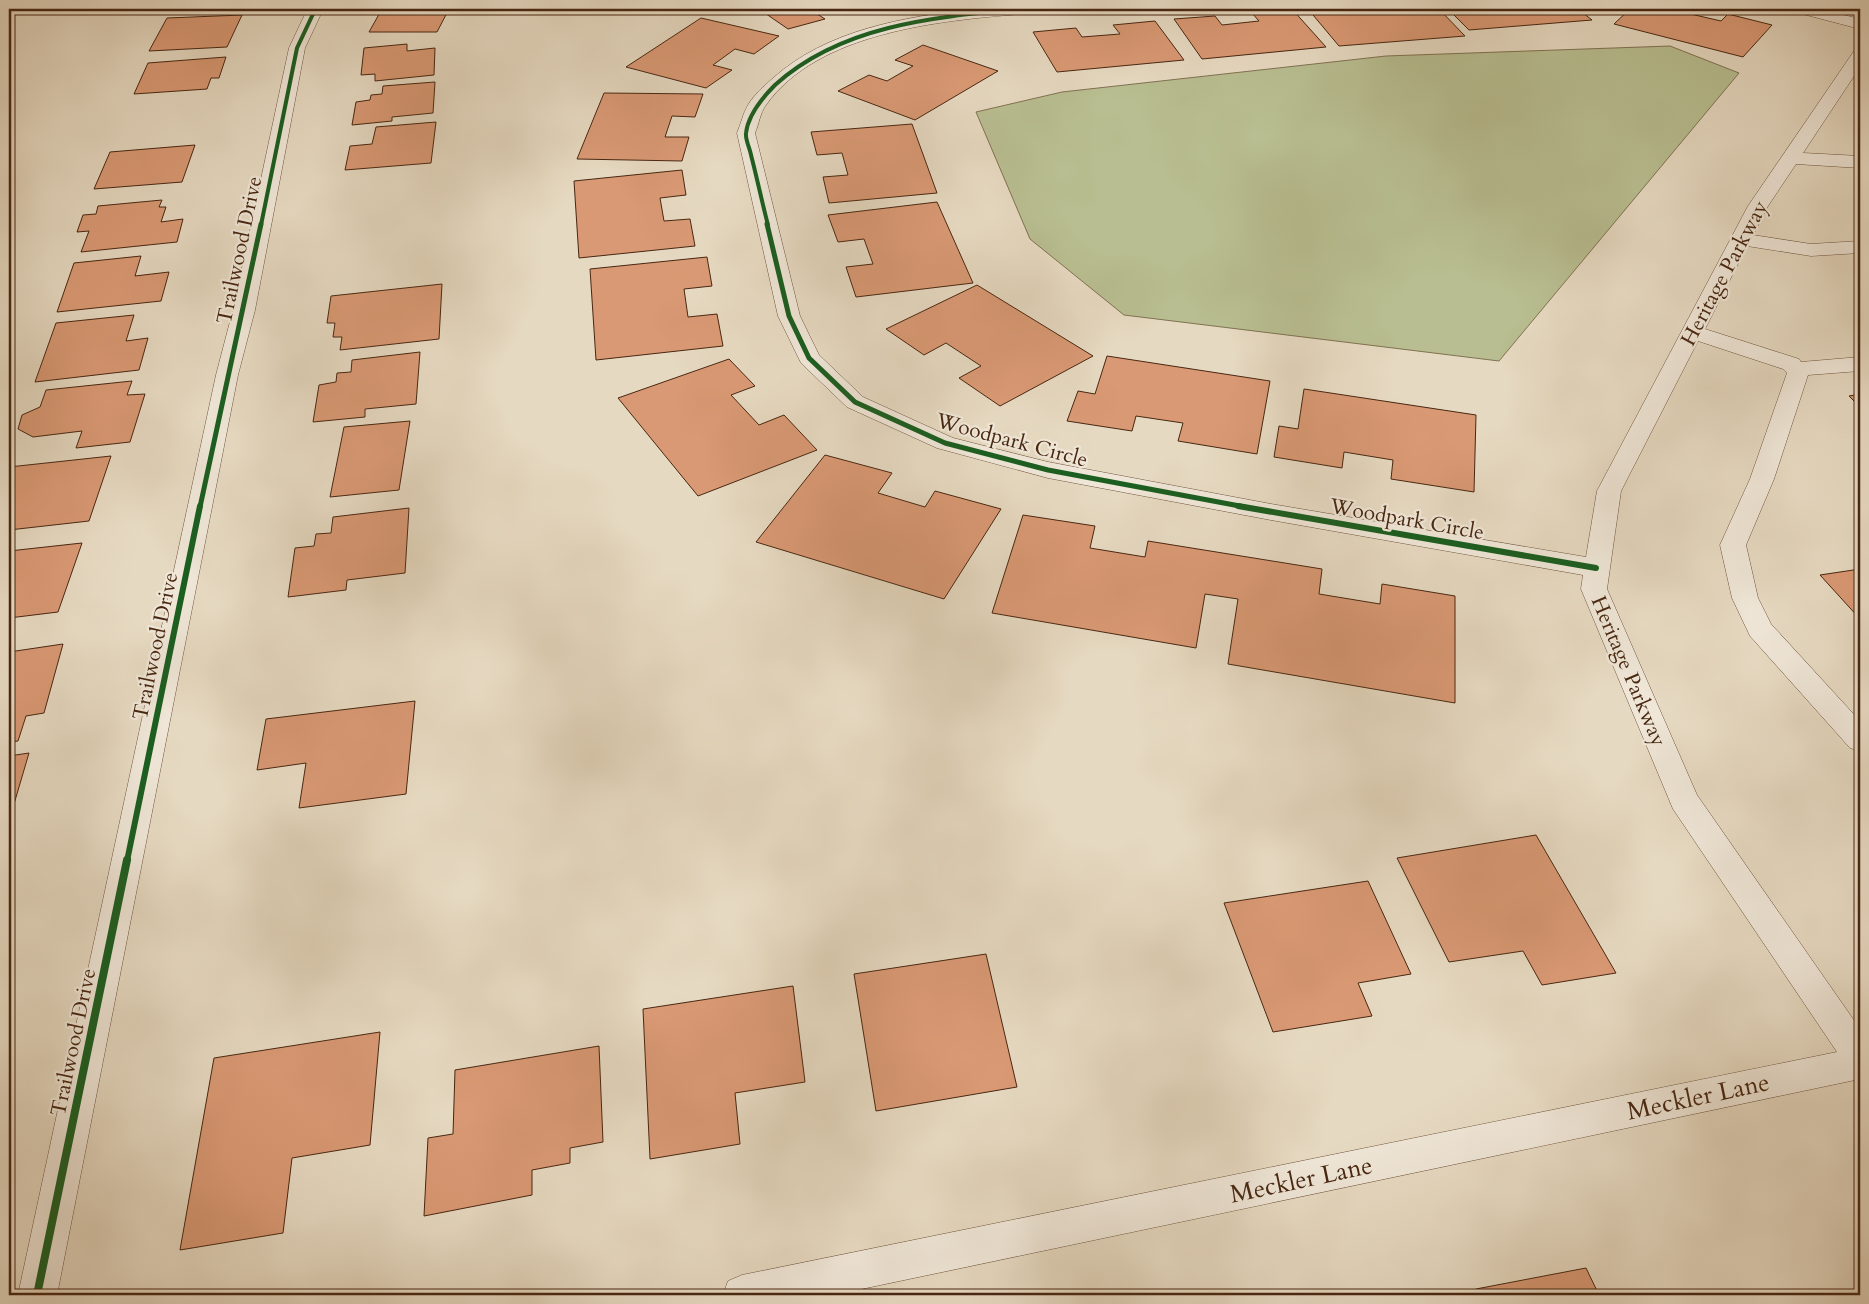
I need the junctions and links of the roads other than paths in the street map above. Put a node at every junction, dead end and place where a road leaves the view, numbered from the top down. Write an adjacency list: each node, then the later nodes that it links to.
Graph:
1 (319, 9): 18 (street, Trailwood Drive)
2 (1020, 9): 14 (street, Woodpark Circle)
3 (1801, 9): 4 (street)
4 (1860, 24)
5 (1860, 55): 6 (street, Heritage Parkway)
6 (1790, 158): 7 (street); 8 (street, Heritage Parkway)
7 (1860, 162)
8 (1741, 239): 9 (street); 11 (street, Heritage Parkway)
9 (1853, 247): 10 (street)
10 (1860, 264)
11 (1692, 332): 13 (street); 14 (street, Heritage Parkway)
12 (1860, 364): 13 (street)
13 (1796, 369): 15 (street)
14 (1596, 568): 16 (street, Heritage Parkway)
15 (1860, 740)
16 (1860, 1057)
17 (1860, 1063): 19 (street, Meckler Lane)
18 (37, 1295)
19 (742, 1295)

